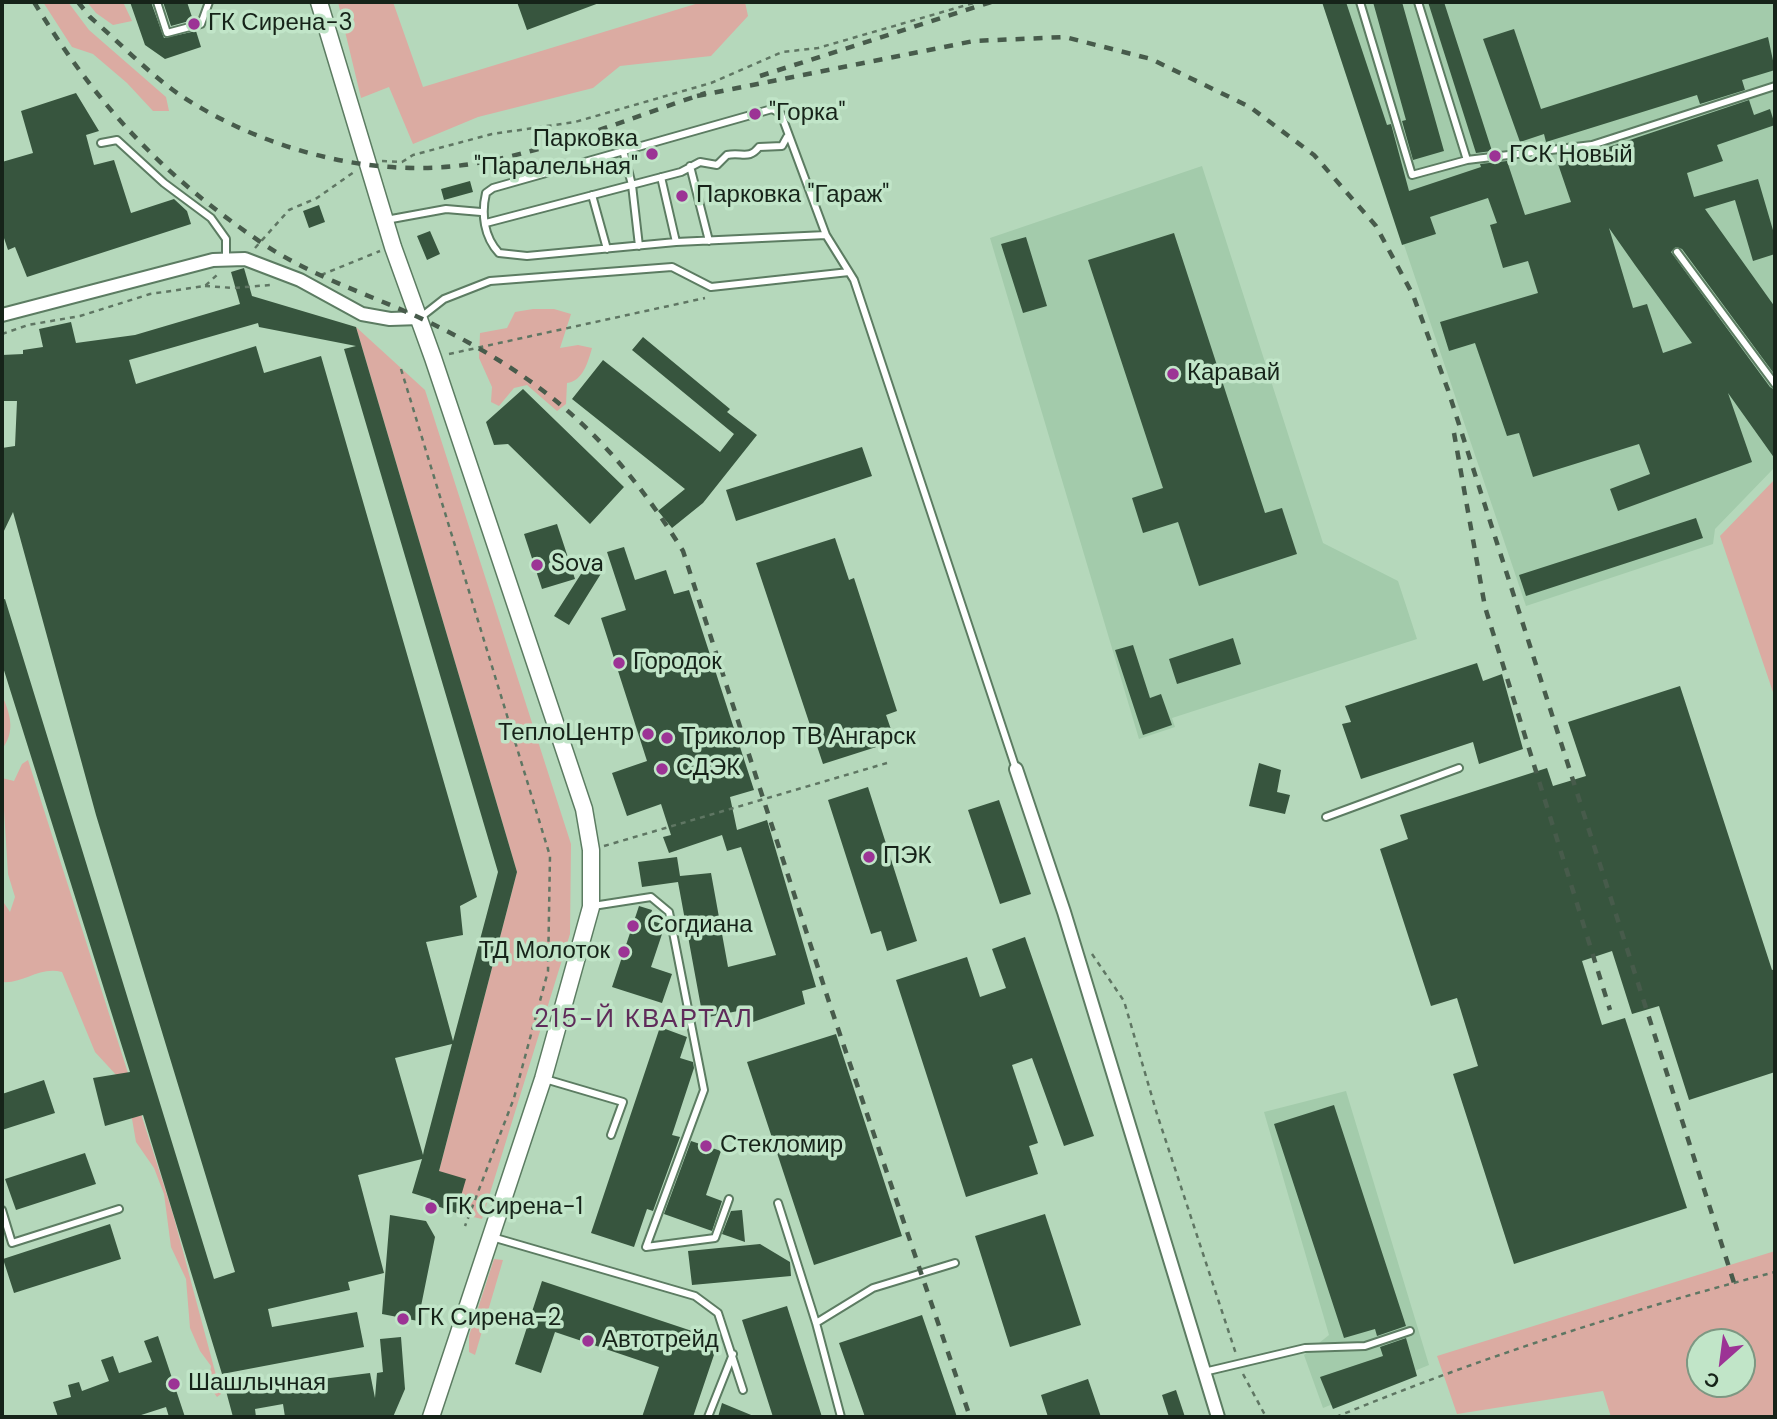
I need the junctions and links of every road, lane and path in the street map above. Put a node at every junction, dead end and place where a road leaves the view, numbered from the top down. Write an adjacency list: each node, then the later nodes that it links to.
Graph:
1 (157, 2): 2 (lane)
2 (209, 2)
3 (319, 2): 11 (street)
4 (977, 2): 11 (path)
5 (1360, 2): 12 (lane)
6 (1418, 2): 12 (lane)
7 (1775, 86): 12 (lane)
8 (787, 137): 10 (lane); 13 (lane); 20 (lane)
9 (102, 143): 27 (lane)
10 (623, 150): 15 (lane); 17 (lane)
11 (364, 157): 18 (street)
12 (1467, 160)
13 (690, 166): 14 (lane); 21 (lane)
14 (661, 177): 15 (lane); 22 (lane)
15 (632, 185): 16 (lane); 23 (lane)
16 (592, 195): 19 (lane); 25 (lane)
17 (481, 212): 18 (lane); 19 (lane)
18 (384, 220): 24 (street)
19 (486, 223): 25 (lane)
20 (826, 235): 21 (lane); 28 (lane)
21 (709, 241): 22 (lane)
22 (676, 242): 23 (lane)
23 (639, 246): 25 (lane)
24 (393, 247): 29 (path); 33 (street)
25 (607, 249)
26 (1678, 251): 36 (lane)
27 (226, 260): 29 (street); 32 (street)
28 (849, 272): 33 (lane); 39 (lane)
29 (300, 280): 30 (path); 33 (street)
30 (205, 286)
31 (712, 296): 34 (path)
32 (2, 315)
33 (420, 318): 34 (street)
34 (433, 358): 41 (street)
35 (401, 369): 50 (path)
36 (1775, 384)
37 (887, 763): 41 (path)
38 (1459, 768): 40 (lane)
39 (1016, 769): 58 (street)
40 (1326, 817)
41 (591, 850): 42 (street)
42 (591, 907): 44 (street); 46 (lane)
43 (1086, 946): 57 (path)
44 (543, 1079): 45 (lane); 51 (street)
45 (611, 1135)
46 (729, 1199)
47 (778, 1203): 54 (lane)
48 (119, 1209): 49 (lane)
49 (2, 1210)
50 (465, 1226)
51 (490, 1236): 56 (lane); 60 (street)
52 (955, 1263): 54 (lane)
53 (1775, 1272): 65 (path)
54 (816, 1322): 62 (lane)
55 (1410, 1331): 57 (lane)
56 (733, 1354): 59 (lane); 61 (lane)
57 (1239, 1364): 58 (lane); 64 (path)
58 (1204, 1373): 63 (street)
59 (743, 1390)
60 (431, 1417)
61 (708, 1417)
62 (841, 1417)
63 (1219, 1417)
64 (1266, 1417)
65 (1336, 1417)

